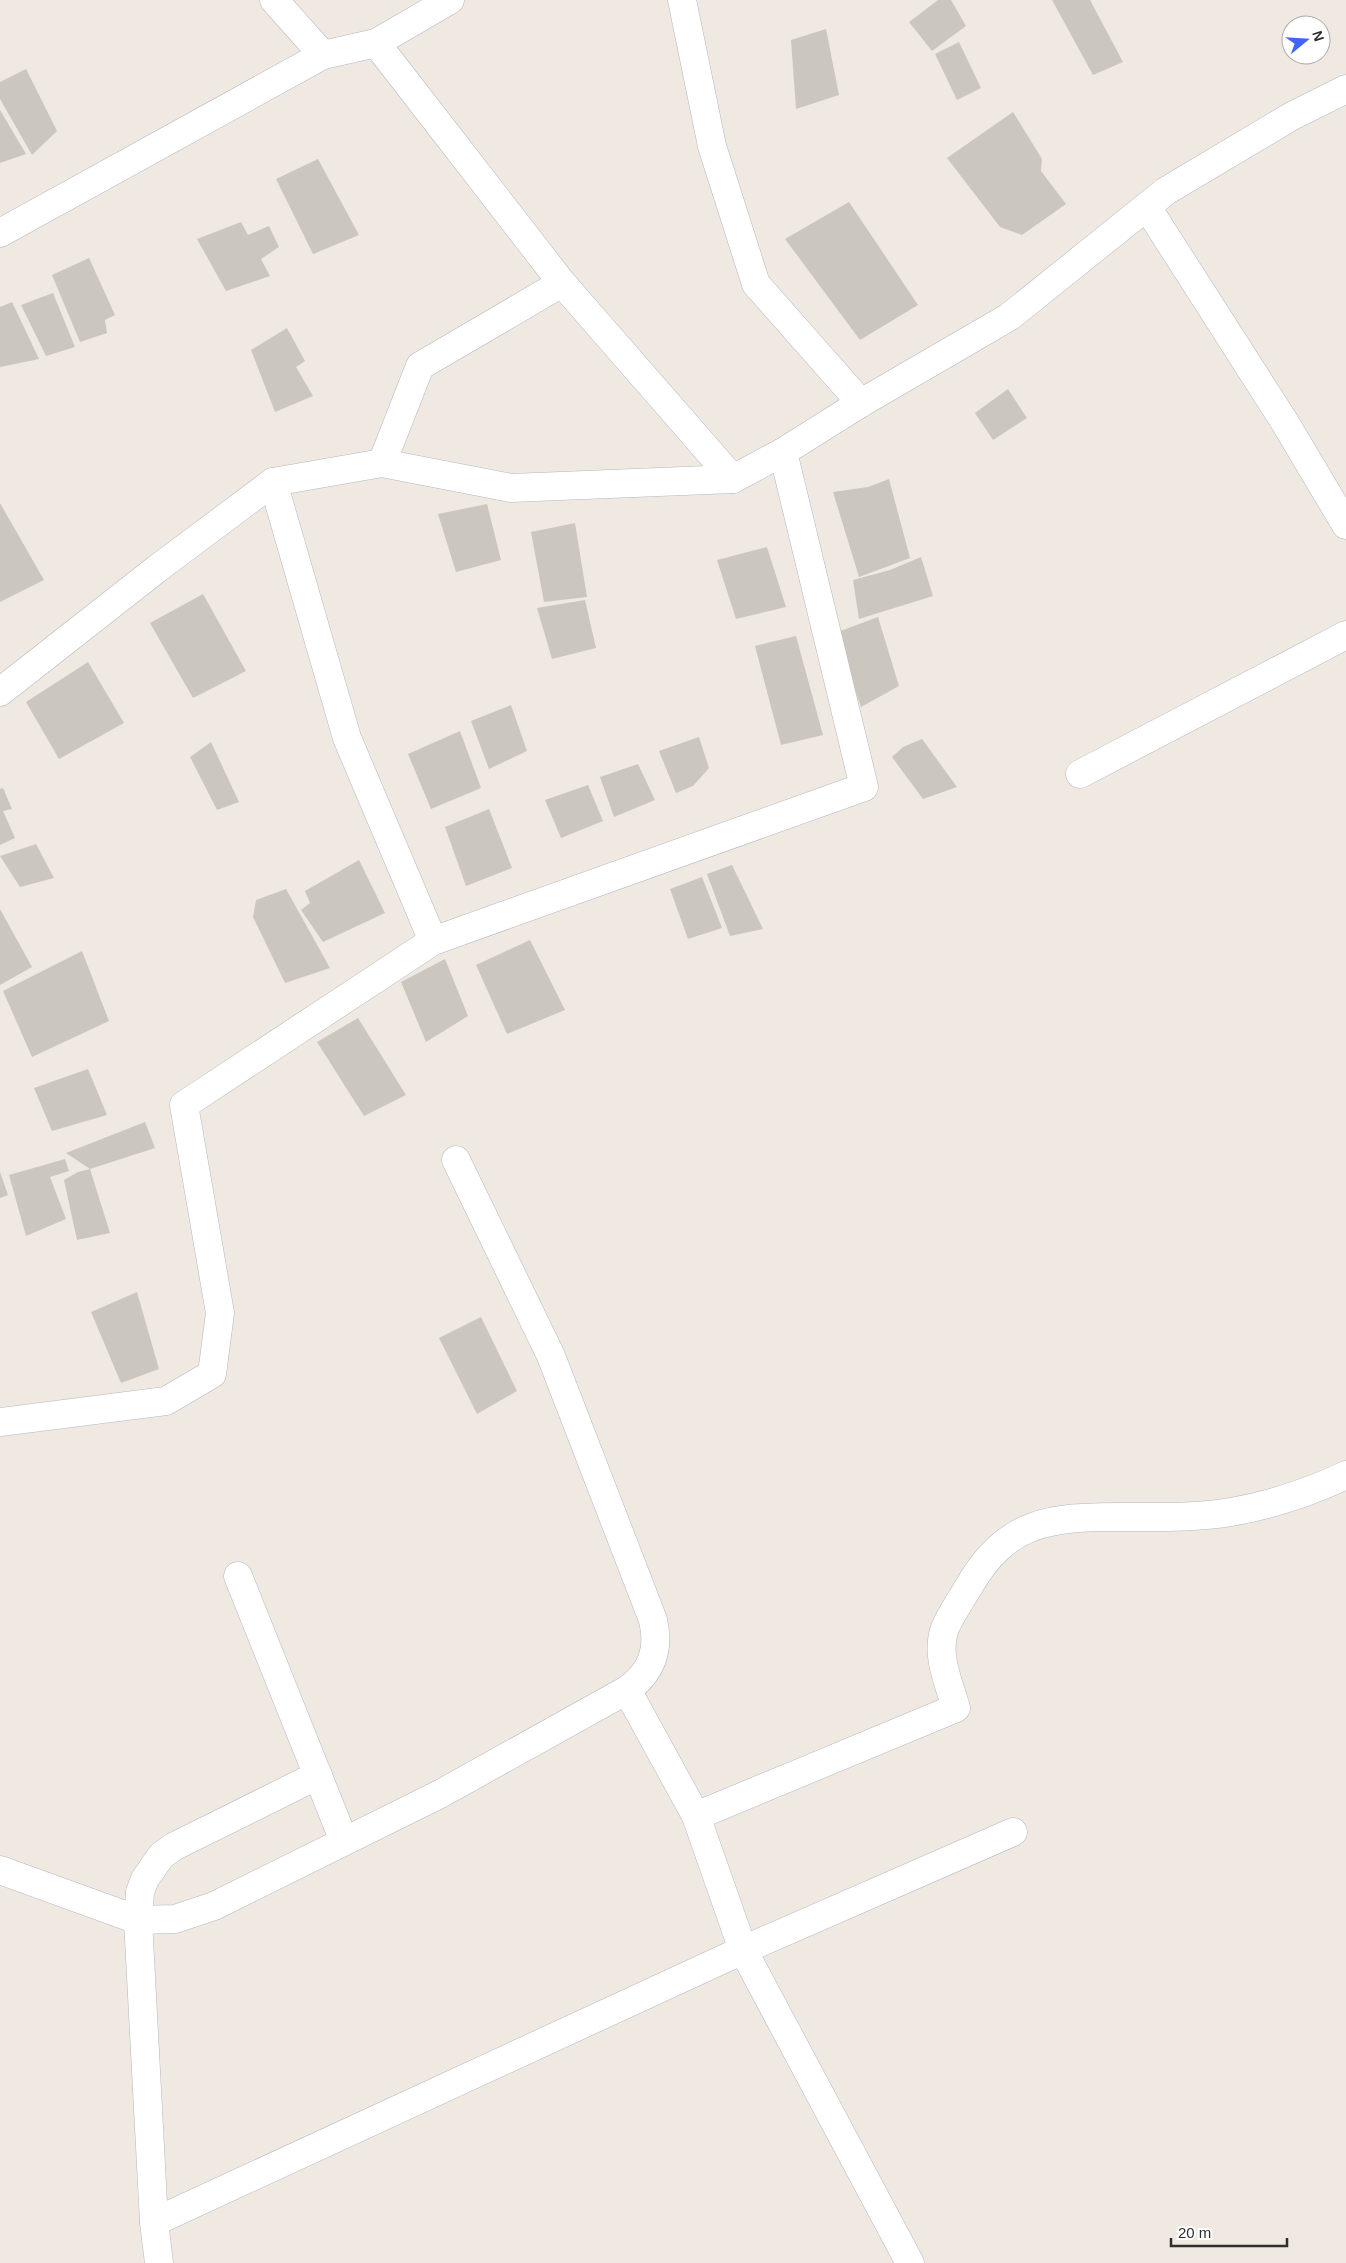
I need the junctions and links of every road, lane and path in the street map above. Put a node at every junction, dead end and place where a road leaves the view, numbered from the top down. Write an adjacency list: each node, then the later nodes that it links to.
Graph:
1 (274, 0): 5 (street)
2 (450, 0): 4 (street)
3 (682, 0): 10 (street)
4 (376, 43): 5 (street); 9 (street)
5 (323, 55): 8 (street)
6 (1346, 89): 7 (street)
7 (1147, 206): 10 (street); 15 (street)
8 (0, 233)
9 (562, 283): 12 (street); 13 (street)
10 (861, 403): 11 (street)
11 (783, 452): 13 (street); 19 (street)
12 (382, 463): 13 (street); 14 (street)
13 (733, 479)
14 (273, 482): 17 (street); 19 (street)
15 (1346, 525)
16 (1346, 635): 18 (street)
17 (0, 692)
18 (1080, 774)
19 (433, 941): 21 (street)
20 (456, 1160): 24 (street)
21 (0, 1422)
22 (1346, 1475): 26 (street)
23 (238, 1576): 25 (street)
24 (627, 1690): 26 (street); 28 (street)
25 (318, 1775): 28 (street); 30 (street)
26 (696, 1816): 31 (street)
27 (1013, 1832): 31 (street)
28 (344, 1841): 30 (street)
29 (0, 1870): 30 (street)
30 (138, 1920): 32 (street)
31 (743, 1950): 32 (street); 34 (street)
32 (154, 2222): 33 (street)
33 (159, 2263)
34 (910, 2263)

